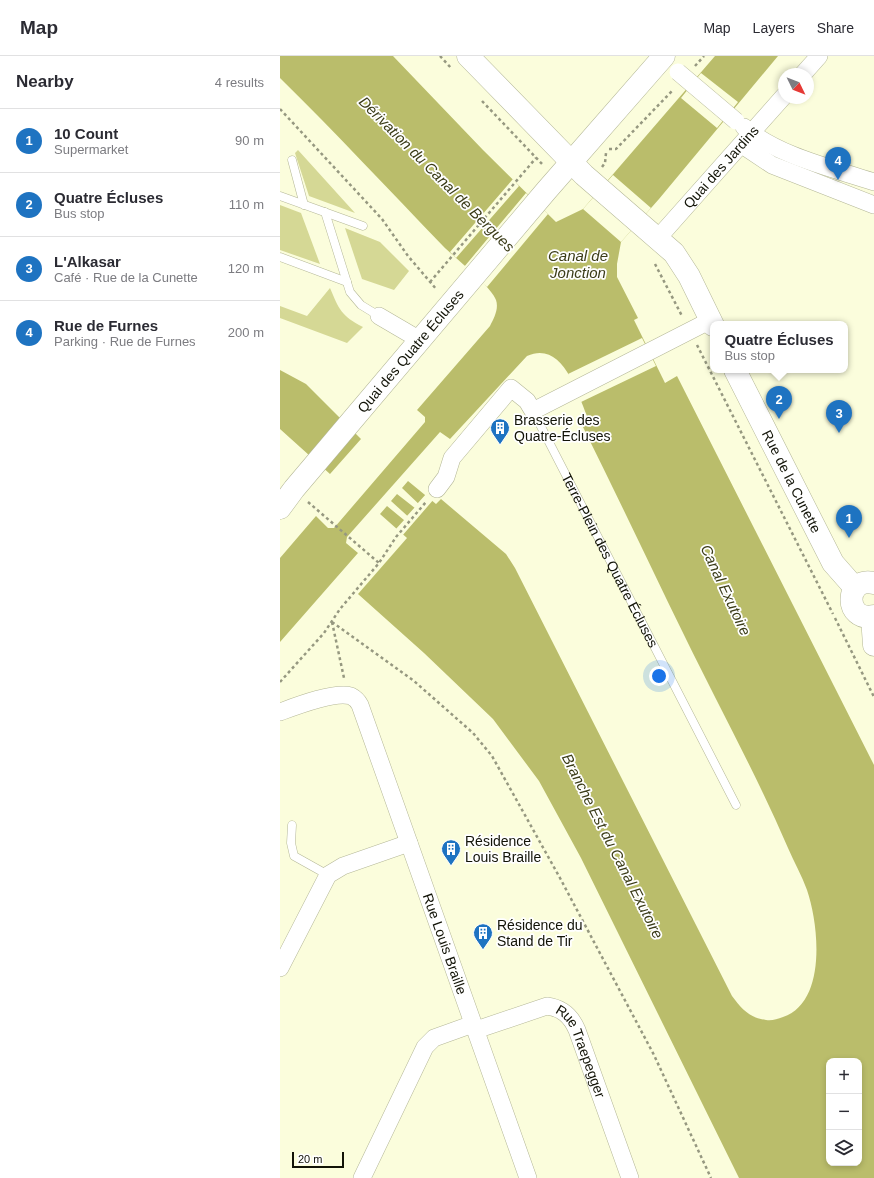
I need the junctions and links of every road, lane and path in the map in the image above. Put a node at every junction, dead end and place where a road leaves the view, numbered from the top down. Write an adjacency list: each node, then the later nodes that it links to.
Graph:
1 (440, 56): 5 (path)
2 (704, 56): 7 (path)
3 (819, 56): 6 (street)
4 (662, 57): 7 (street); 14 (main road)
5 (462, 65): 14 (main road)
6 (808, 68)
7 (682, 76): 11 (street, bridge); 12 (path)
8 (477, 96): 25 (path)
9 (778, 103): 11 (street, Quai des Jardins)
10 (280, 109): 25 (path)
11 (747, 139): 15 (street); 18 (street); 21 (street, Quai des Jardins)
12 (607, 148)
13 (292, 160): 17 (lane)
14 (571, 162): 21 (main road); 31 (main road, Quai des Quatre Écluses)
15 (874, 182)
16 (280, 196): 17 (lane)
17 (304, 205): 19 (lane)
18 (874, 205)
19 (325, 212): 20 (lane); 24 (lane)
20 (363, 226)
21 (654, 234): 28 (main road)
22 (280, 257): 24 (lane)
23 (653, 260): 30 (path)
24 (347, 282): 27 (lane)
25 (430, 282): 26 (path)
26 (440, 294)
27 (379, 316): 31 (street)
28 (711, 321)
29 (710, 323): 30 (street)
30 (690, 331): 32 (path); 35 (street)
31 (420, 340): 37 (main road, Quai des Quatre Écluses)
32 (710, 371)
33 (711, 373): 47 (path)
34 (737, 373): 41 (main road, Rue de la Cunette)
35 (533, 411): 36 (street); 49 (lane, Terre-Plein des Quatre Écluses)
36 (437, 489): 40 (path)
37 (287, 495): 38 (main road, Quai des Quatre Écluses)
38 (280, 508)
39 (319, 512): 40 (path)
40 (379, 563): 43 (path)
41 (865, 586): 42 (main road)
42 (873, 616): 44 (main road)
43 (332, 622): 45 (path); 46 (path); 58 (path)
44 (874, 645)
45 (280, 682)
46 (347, 696): 48 (street); 51 (street, Rue Louis Braille)
47 (874, 697)
48 (280, 712)
49 (736, 805)
50 (292, 825): 52 (lane)
51 (409, 843): 52 (street); 54 (street, Rue Louis Braille)
52 (328, 875): 53 (street)
53 (280, 968)
54 (474, 1027): 55 (street, Rue Traepegger); 56 (street, Rue Louis Braille); 57 (street, Rue Traepegger)
55 (362, 1178)
56 (528, 1178)
57 (630, 1178)
58 (711, 1178)

